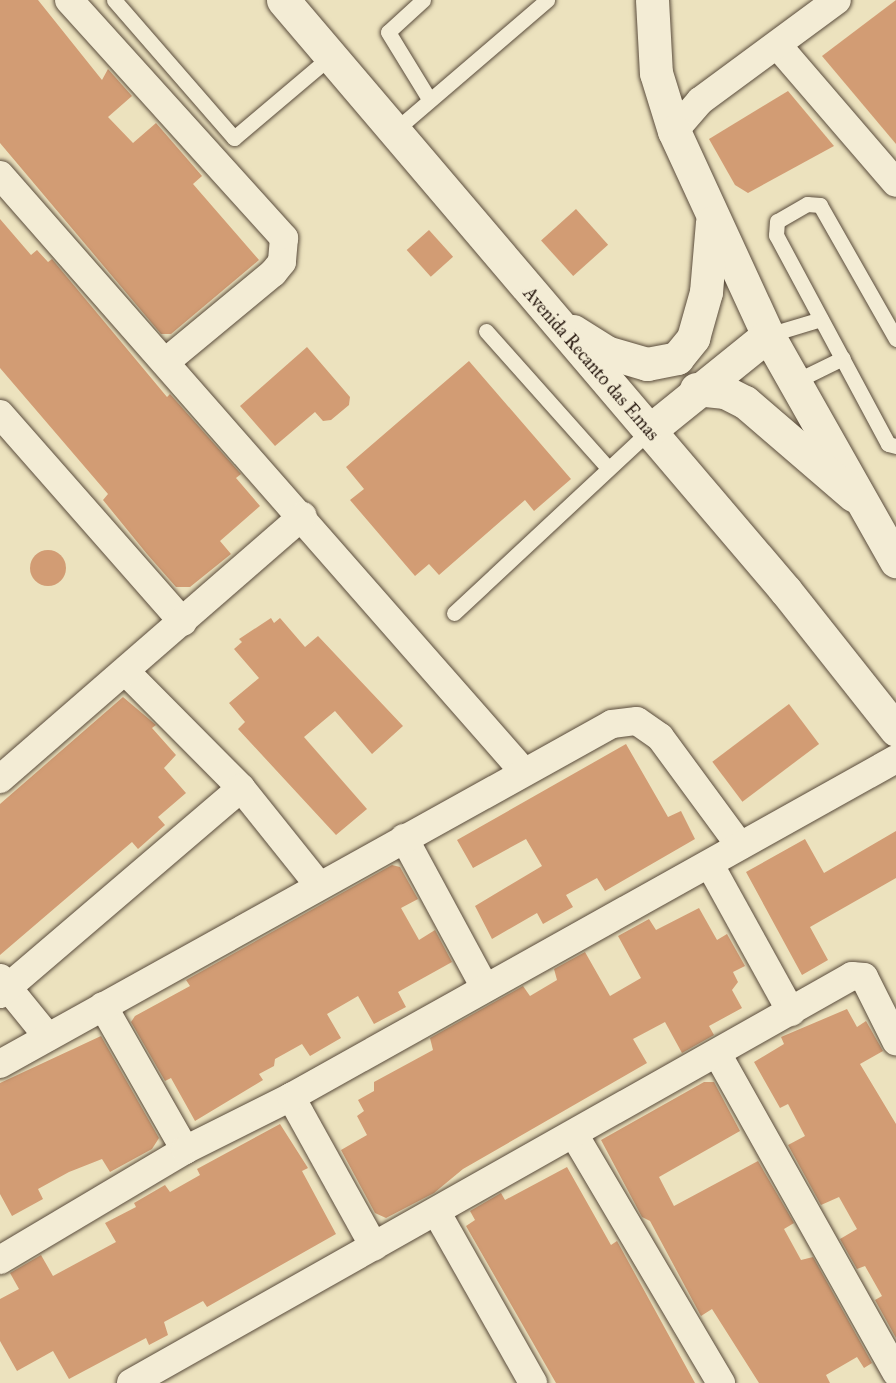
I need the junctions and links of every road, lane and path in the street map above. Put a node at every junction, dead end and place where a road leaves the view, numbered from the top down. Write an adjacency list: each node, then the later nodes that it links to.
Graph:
1 (114, 0): 15 (lane)
2 (283, 0): 9 (main road, Avenida Recanto das Emas)
3 (423, 0): 12 (lane)
4 (547, 0): 12 (lane)
5 (837, 0): 8 (street)
6 (80, 4): 16 (street)
7 (648, 4): 10 (main road)
8 (779, 47): 11 (street); 17 (street)
9 (331, 56): 14 (main road, Avenida Recanto das Emas); 15 (lane)
10 (657, 80): 11 (street); 13 (main road)
11 (715, 92): 13 (street)
12 (429, 99): 14 (lane)
13 (674, 131): 19 (main road)
14 (393, 132): 20 (main road, Avenida Recanto das Emas)
15 (234, 138): 16 (lane)
16 (212, 155): 26 (street)
17 (894, 177)
18 (4, 189): 26 (street)
19 (712, 216): 20 (main road); 23 (main road)
20 (549, 316): 30 (main road, Avenida Recanto das Emas)
21 (821, 319): 23 (lane); 24 (lane); 25 (lane)
22 (486, 331): 32 (lane)
23 (768, 335): 27 (main road); 28 (main road)
24 (896, 339)
25 (843, 358): 27 (lane); 31 (lane)
26 (168, 360): 33 (street)
27 (796, 381): 34 (main road)
28 (696, 389): 30 (main road); 34 (main road)
29 (0, 414): 37 (street)
30 (650, 431): 32 (lane); 39 (main road, Avenida Recanto das Emas)
31 (896, 446)
32 (608, 468): 36 (lane)
33 (303, 516): 37 (street); 41 (street)
34 (872, 516): 35 (main road)
35 (896, 561)
36 (454, 613)
37 (183, 622): 38 (street)
38 (126, 672): 42 (street); 43 (street)
39 (896, 730)
40 (896, 759): 45 (street)
41 (524, 772): 44 (street); 45 (street)
42 (0, 779)
43 (241, 788): 47 (street); 48 (street)
44 (404, 838): 47 (street); 49 (street)
45 (740, 846): 46 (street)
46 (710, 865): 49 (street); 51 (street)
47 (317, 883): 50 (street)
48 (3, 986): 52 (street)
49 (484, 988): 56 (street)
50 (102, 1006): 52 (street); 58 (street)
51 (791, 1012): 53 (street); 54 (street)
52 (48, 1037): 55 (street)
53 (896, 1041)
54 (718, 1055): 57 (street); 62 (street)
55 (0, 1064)
56 (291, 1097): 58 (street); 60 (street)
57 (575, 1136): 59 (street); 65 (street)
58 (185, 1149): 61 (street)
59 (437, 1212): 60 (street); 64 (street)
60 (374, 1247): 63 (street)
61 (0, 1260)
62 (896, 1372)
63 (131, 1383)
64 (532, 1383)
65 (721, 1383)

